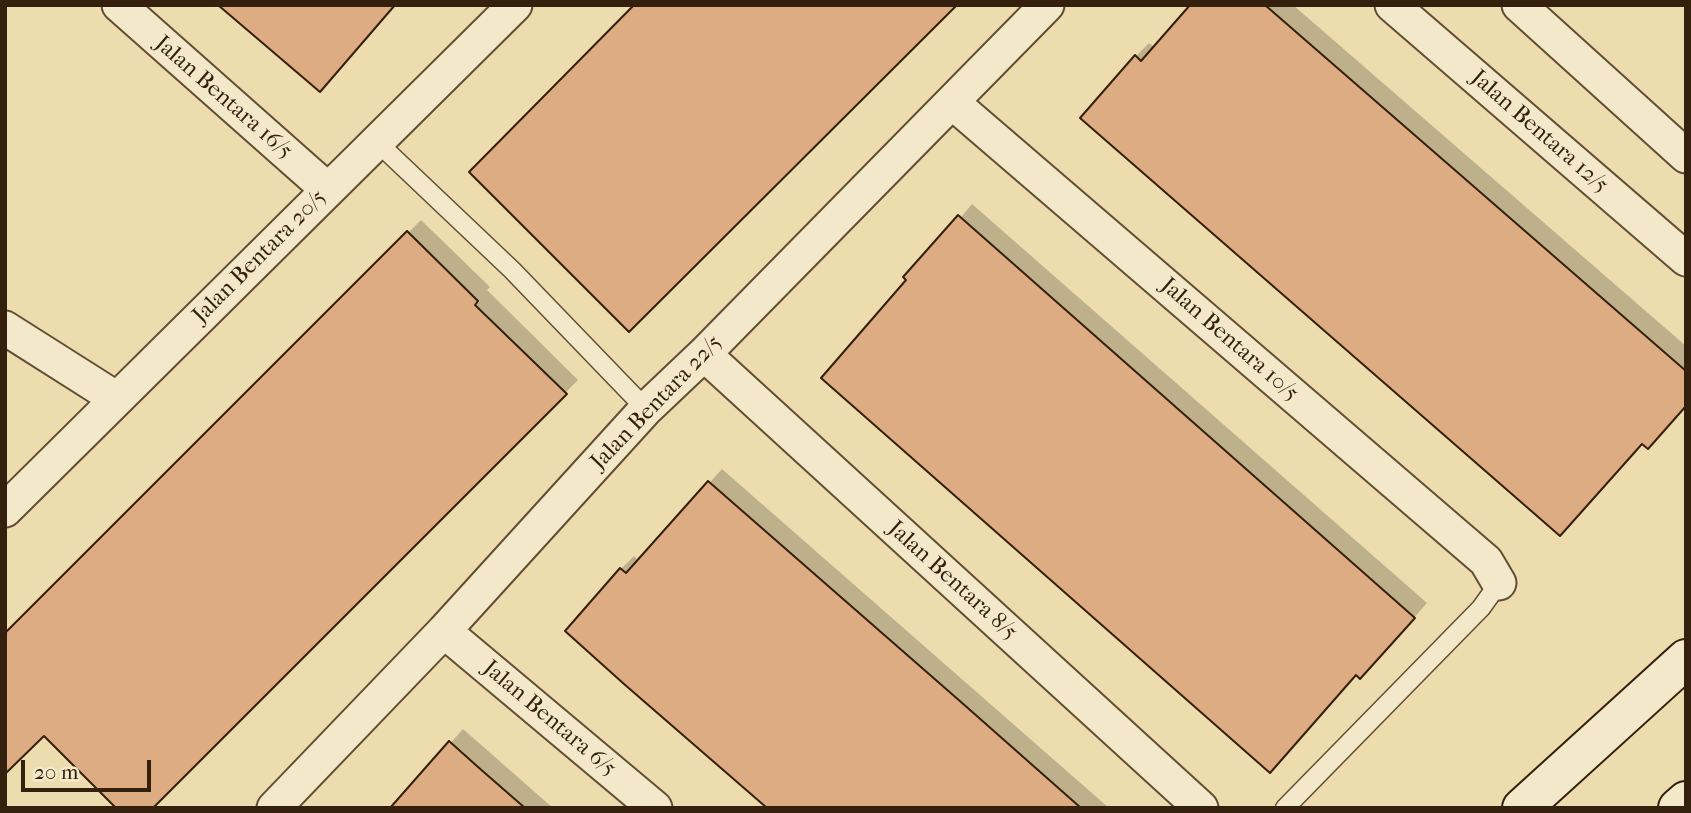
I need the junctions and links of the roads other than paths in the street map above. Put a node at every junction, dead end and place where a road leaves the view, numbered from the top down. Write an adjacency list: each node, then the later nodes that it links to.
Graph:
1 (119, 5): 9 (street, Jalan Bentara 16/5)
2 (515, 5): 7 (street, Jalan Bentara 20/5)
3 (1047, 5): 6 (street, Jalan Bentara 22/5)
4 (1392, 5): 10 (street, Jalan Bentara 12/5)
5 (1519, 5): 8 (street)
6 (953, 103): 12 (street, Jalan Bentara 22/5); 16 (street, Jalan Bentara 10/5)
7 (376, 141): 9 (street, Jalan Bentara 20/5); 14 (lane)
8 (1686, 156)
9 (328, 190): 13 (street, Jalan Bentara 20/5)
10 (1686, 259)
11 (5, 328): 13 (street)
12 (704, 354): 14 (street, Jalan Bentara 22/5); 22 (street, Jalan Bentara 8/5)
13 (117, 399): 15 (street, Jalan Bentara 20/5)
14 (646, 409): 17 (street, Jalan Bentara 22/5)
15 (5, 510)
16 (1499, 583): 23 (lane)
17 (444, 631): 20 (street, Jalan Bentara 22/5); 21 (street, Jalan Bentara 6/5)
18 (1686, 659): 24 (main road)
19 (1686, 801): 25 (main road)
20 (274, 808)
21 (655, 808)
22 (1201, 808)
23 (1284, 808)
24 (1522, 808)
25 (1678, 808)

